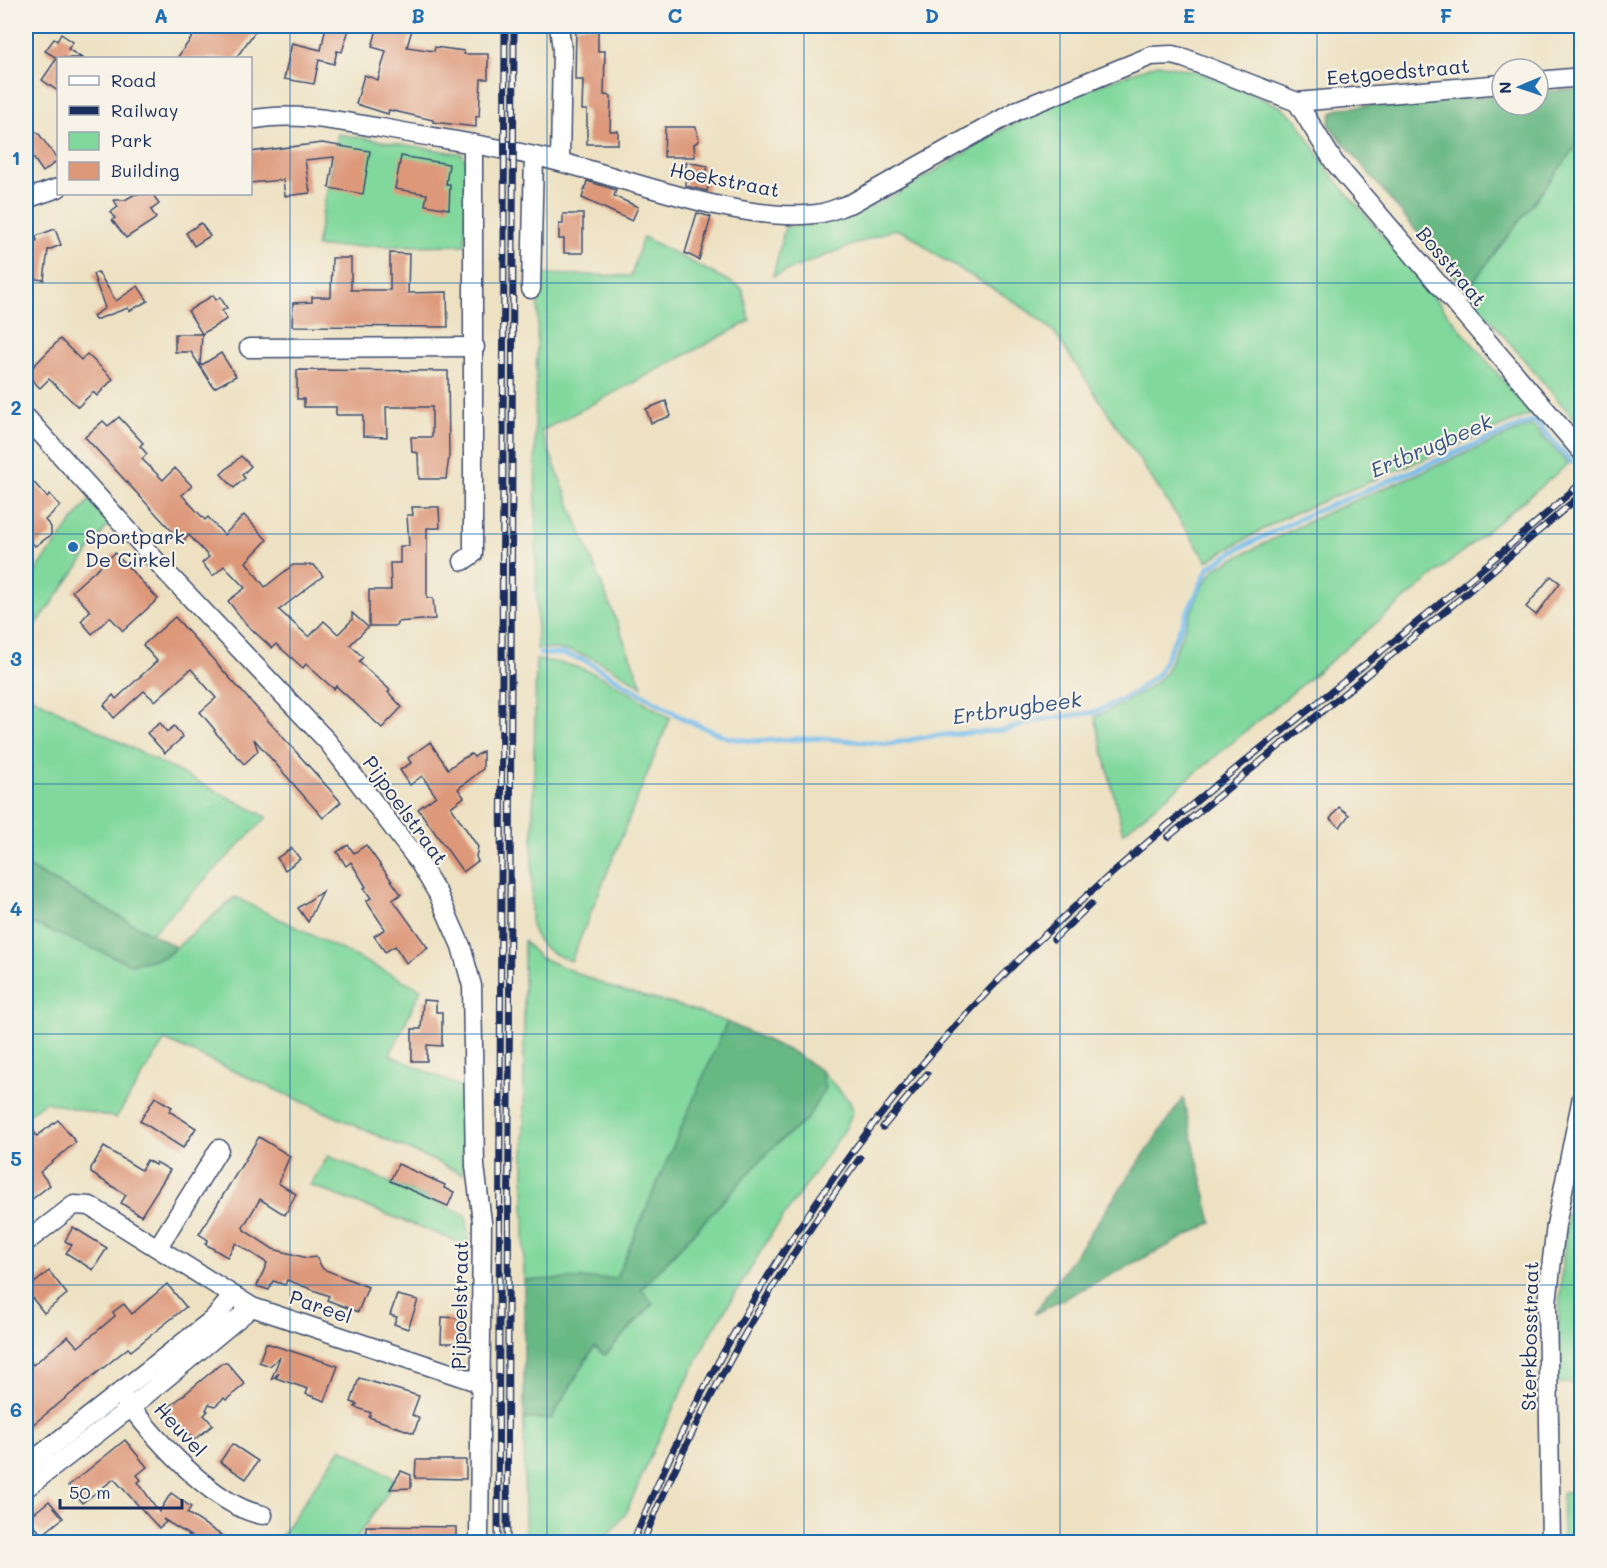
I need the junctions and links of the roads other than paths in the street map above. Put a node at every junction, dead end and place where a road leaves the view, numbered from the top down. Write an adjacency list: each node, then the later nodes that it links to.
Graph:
1 (559, 26): 9 (street)
2 (1581, 77): 3 (street)
3 (1550, 80)
4 (1490, 85): 5 (street, Eetgoedstraat)
5 (1297, 102): 9 (street, Hoekstraat); 16 (street, Bosstraat)
6 (252, 120): 7 (street, Hoekstraat)
7 (473, 144): 8 (street, Hoekstraat); 13 (street)
8 (534, 156): 9 (street, Hoekstraat); 12 (street)
9 (560, 162)
10 (57, 188): 11 (street)
11 (26, 199)
12 (531, 289)
13 (475, 347): 14 (street); 17 (street)
14 (249, 348)
15 (26, 417): 24 (street, Pijpoelstraat)
16 (1581, 452)
17 (463, 561)
18 (1581, 1097): 31 (street, Sterkbosstraat)
19 (219, 1149): 21 (street)
20 (26, 1242): 21 (street, Pareel)
21 (158, 1247): 22 (street, Pareel)
22 (233, 1296): 23 (street, Pareel); 25 (street)
23 (252, 1307): 24 (street, Pareel); 26 (street, Heuvel)
24 (480, 1383): 30 (street, Pijpoelstraat)
25 (118, 1392): 26 (street, Heuvel); 27 (street)
26 (130, 1408): 28 (street, Heuvel); 29 (street, Heuvel)
27 (26, 1466)
28 (26, 1488)
29 (263, 1515)
30 (479, 1542)
31 (1551, 1542)

